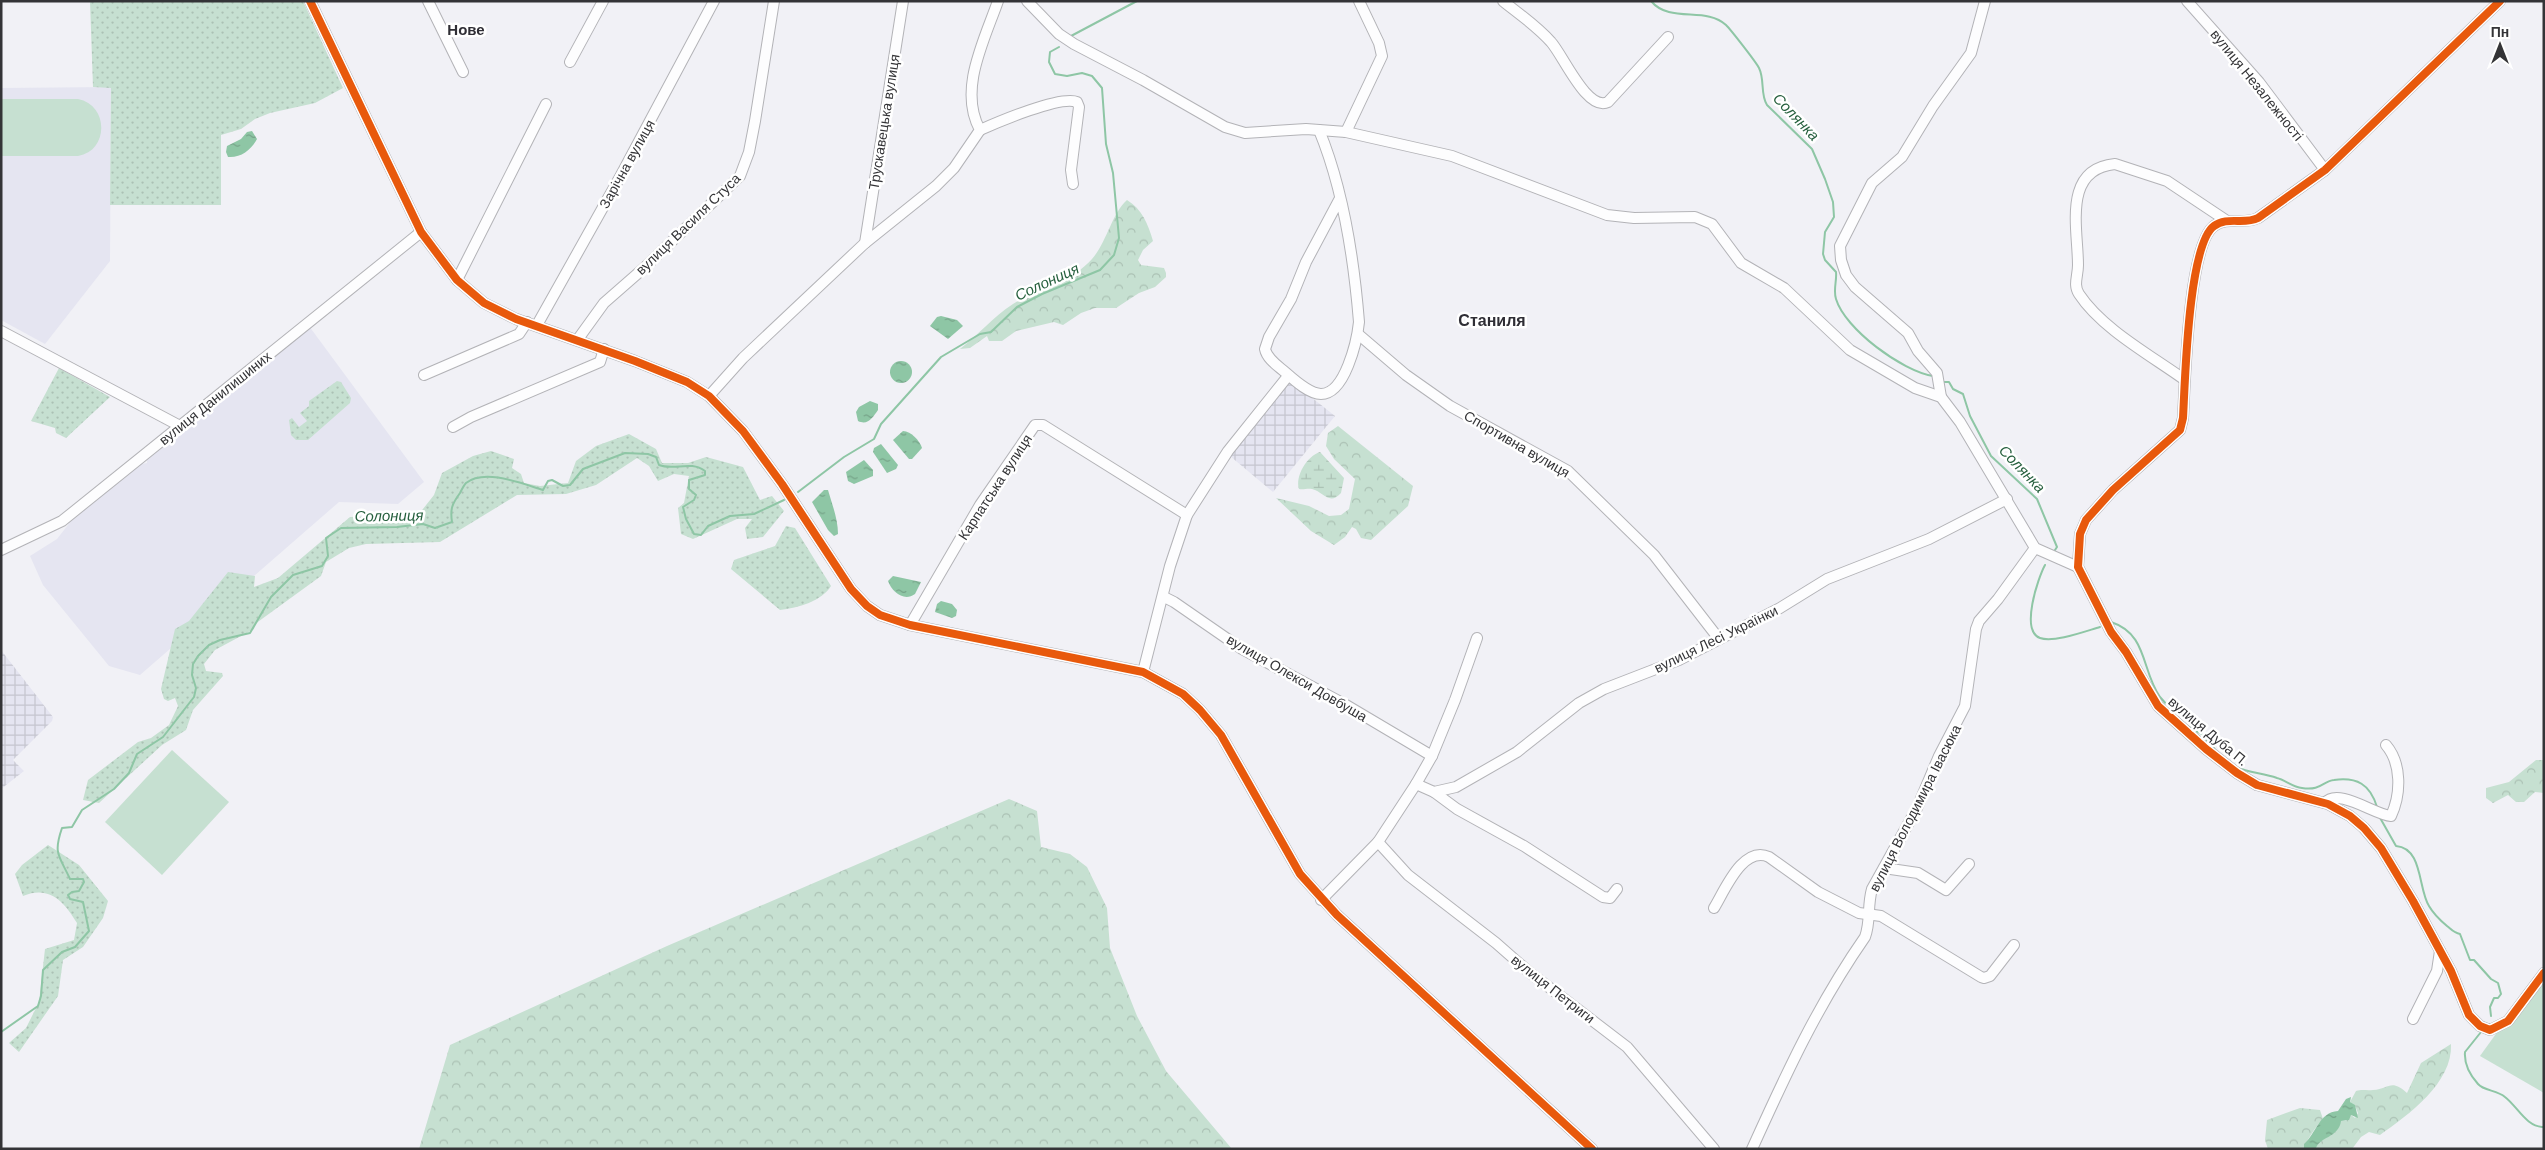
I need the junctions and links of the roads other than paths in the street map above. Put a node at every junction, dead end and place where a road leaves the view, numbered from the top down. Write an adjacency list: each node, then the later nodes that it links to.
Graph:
1 (310, 1): 25 (street)
2 (428, 1): 16 (street)
3 (603, 1): 15 (street)
4 (714, 1): 28 (street, Зарічна вулиця)
5 (774, 1): 31 (street, вулиця Василя Стуса)
6 (903, 1): 26 (street, Трускавецька вулиця)
7 (998, 1): 18 (street)
8 (1027, 1): 19 (street)
9 (1359, 1): 20 (street)
10 (1503, 1): 14 (street)
11 (1985, 1): 37 (street)
12 (2187, 1): 21 (street, вулиця Незалежності)
13 (2500, 1): 21 (street)
14 (1668, 37)
15 (570, 62)
16 (463, 72)
17 (546, 104): 27 (street)
18 (980, 130): 22 (street); 26 (street)
19 (1319, 130): 20 (street); 23 (street)
20 (1346, 132): 37 (street)
21 (2325, 170): 24 (street)
22 (1073, 184)
23 (1339, 200): 30 (street); 34 (street)
24 (2227, 221): 35 (street); 35 (street)
25 (421, 232): 27 (street); 38 (street, вулиця Данилишиних)
26 (865, 244): 36 (street)
27 (457, 280): 28 (street)
28 (532, 324): 31 (street); 33 (street, Зарічна вулиця)
29 (1, 331): 38 (street)
30 (1358, 334): 34 (street); 48 (street, Спортивна вулиця)
31 (578, 339): 32 (street)
32 (604, 349): 36 (street); 39 (street)
33 (424, 375)
34 (1288, 376): 41 (street)
35 (2186, 380): 44 (street)
36 (709, 396): 46 (street)
37 (1941, 397): 40 (street)
38 (180, 426): 43 (street, вулиця Данилишиних)
39 (453, 427)
40 (2007, 499): 42 (street); 48 (street, вулиця Лесі Українки)
41 (1187, 516): 45 (street); 46 (street, Карпатська вулиця)
42 (2034, 548): 44 (street); 57 (street, вулиця Володимира Івасюка)
43 (1, 550)
44 (2078, 567): 54 (street, вулиця Дуба П.)
45 (1164, 597): 49 (street); 51 (street, вулиця Олекси Довбуша)
46 (910, 625): 49 (street)
47 (1476, 638): 51 (street)
48 (1719, 639): 53 (street, вулиця Лесі Українки)
49 (1143, 672): 59 (street)
50 (2386, 745): 54 (street, вулиця Дуба П.)
51 (1432, 756): 52 (street)
52 (1416, 784): 53 (street); 55 (street)
53 (1434, 792): 58 (street)
54 (2325, 803): 63 (street, вулиця Дуба П.)
55 (1378, 842): 59 (street); 67 (street, вулиця Петриги)
56 (1969, 864): 57 (street)
57 (1884, 868): 61 (street, вулиця Володимира Івасюка)
58 (1617, 889)
59 (1321, 900): 66 (street)
60 (1714, 908): 61 (street)
61 (1869, 915): 62 (street); 68 (street, вулиця Володимира Івасюка)
62 (2014, 945)
63 (2440, 951): 64 (street, вулиця Дуба П.); 65 (street)
64 (2544, 973)
65 (2413, 1019)
66 (1592, 1149)
67 (1714, 1149)
68 (1752, 1149)

